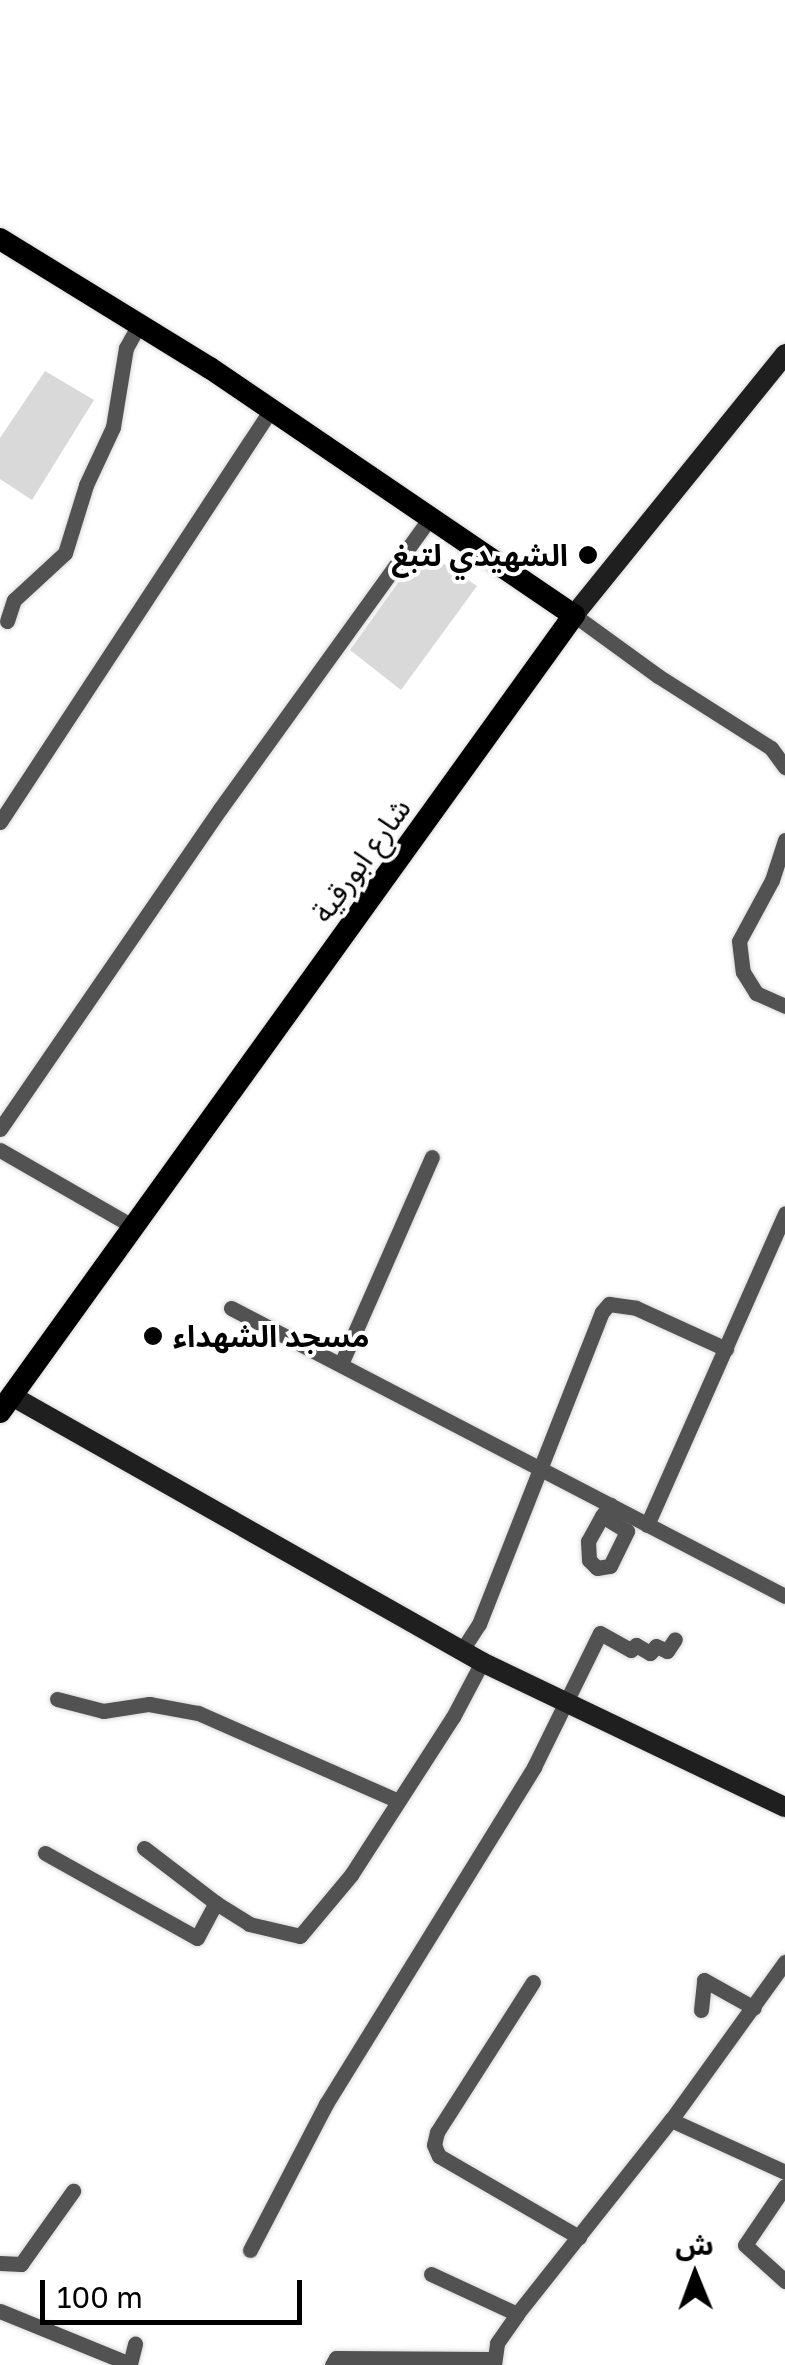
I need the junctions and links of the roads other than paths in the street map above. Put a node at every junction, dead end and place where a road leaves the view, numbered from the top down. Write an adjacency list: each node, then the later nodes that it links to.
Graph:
1 (0, 239): 2 (main road)
2 (140, 322): 4 (main road); 7 (street)
3 (785, 354): 6 (main road, شارع ابورقية)
4 (271, 409): 5 (main road); 9 (street)
5 (430, 518): 6 (main road); 12 (street)
6 (574, 615): 8 (street); 16 (main road, شارع ابورقية)
7 (6, 621)
8 (785, 767)
9 (0, 822)
10 (785, 840): 11 (street)
11 (785, 1006)
12 (0, 1129)
13 (0, 1150): 16 (street)
14 (432, 1157): 19 (street)
15 (785, 1213): 18 (street)
16 (132, 1226): 20 (main road, شارع ابورقية)
17 (231, 1308): 19 (street)
18 (726, 1350): 21 (street); 22 (street)
19 (342, 1364): 21 (street)
20 (6, 1404): 25 (main road)
21 (542, 1468): 22 (street); 25 (street)
22 (647, 1525): 23 (street)
23 (785, 1596)
24 (675, 1639): 28 (street)
25 (462, 1650): 26 (main road)
26 (482, 1662): 28 (main road); 29 (street)
27 (57, 1699): 29 (street)
28 (565, 1702): 30 (main road); 43 (street)
29 (396, 1800): 33 (street)
30 (785, 1808)
31 (144, 1848): 33 (street)
32 (45, 1853): 33 (street)
33 (216, 1903)
34 (785, 1962): 36 (street)
35 (533, 1982): 42 (street)
36 (754, 2008): 37 (street); 38 (street)
37 (701, 2010)
38 (671, 2120): 39 (street); 42 (street)
39 (785, 2172)
40 (785, 2186): 46 (street)
41 (73, 2191): 44 (street)
42 (579, 2237): 48 (street)
43 (250, 2250)
44 (0, 2263)
45 (431, 2274): 48 (street)
46 (785, 2281)
47 (0, 2311): 49 (street)
48 (518, 2314): 50 (street)
49 (135, 2344)
50 (493, 2362): 51 (street)
51 (332, 2365)

